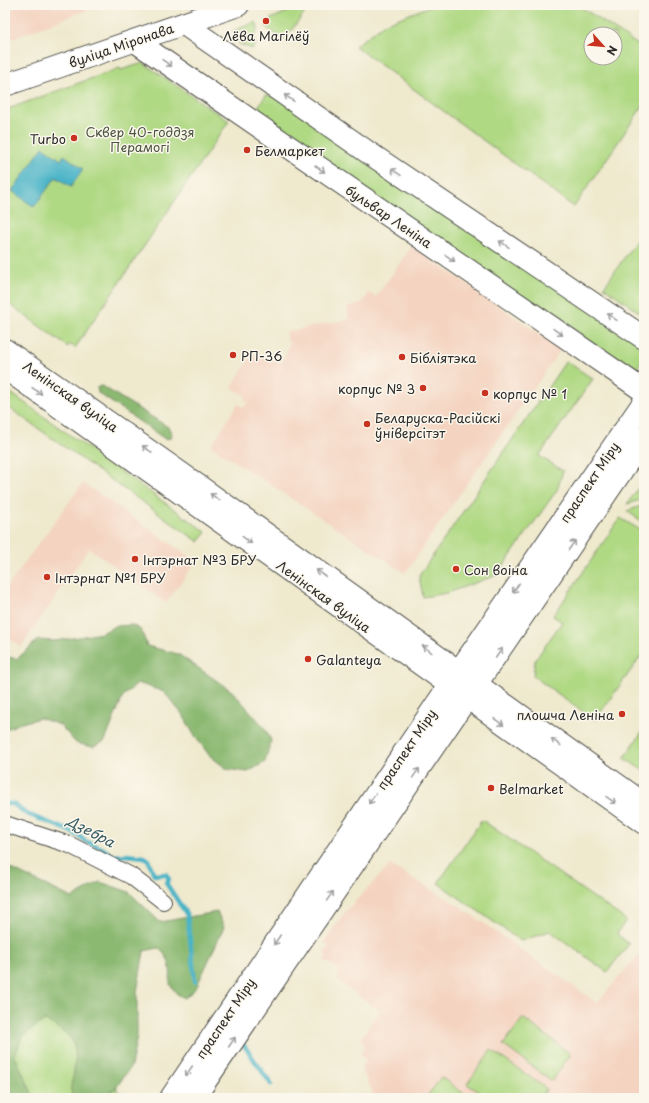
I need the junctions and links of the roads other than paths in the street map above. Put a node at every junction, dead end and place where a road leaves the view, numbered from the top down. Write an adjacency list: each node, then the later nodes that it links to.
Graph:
1 (238, 5): 2 (main road, вуліца Міронава)
2 (184, 24): 3 (main road, вуліца Міронава); 5 (main road, one-way to 2)
3 (135, 41): 4 (main road, вуліца Міронава); 8 (main road, бульвар Леніна, one-way to 8)
4 (5, 85)
5 (644, 338)
6 (5, 350): 11 (main road, Ленінская вуліца, one-way to 6)
7 (5, 368): 11 (main road, Ленінская вуліца, one-way to 11)
8 (644, 391)
9 (644, 402): 11 (main road, праспект Міру, one-way to 11)
10 (644, 438): 12 (main road, праспект Міру, one-way to 10)
11 (453, 679): 12 (main road, Ленінская вуліца); 17 (main road, праспект Міру, one-way to 17)
12 (472, 692): 13 (main road, Ленінская вуліца, one-way to 12); 14 (main road, Ленінская вуліца, one-way to 14); 17 (main road, праспект Міру, one-way to 12)
13 (644, 804)
14 (644, 823)
15 (5, 824): 16 (street)
16 (164, 901)
17 (307, 913): 18 (main road, праспект Міру, one-way to 18); 19 (main road, праспект Міру, one-way to 17)
18 (170, 1098)
19 (194, 1098)

